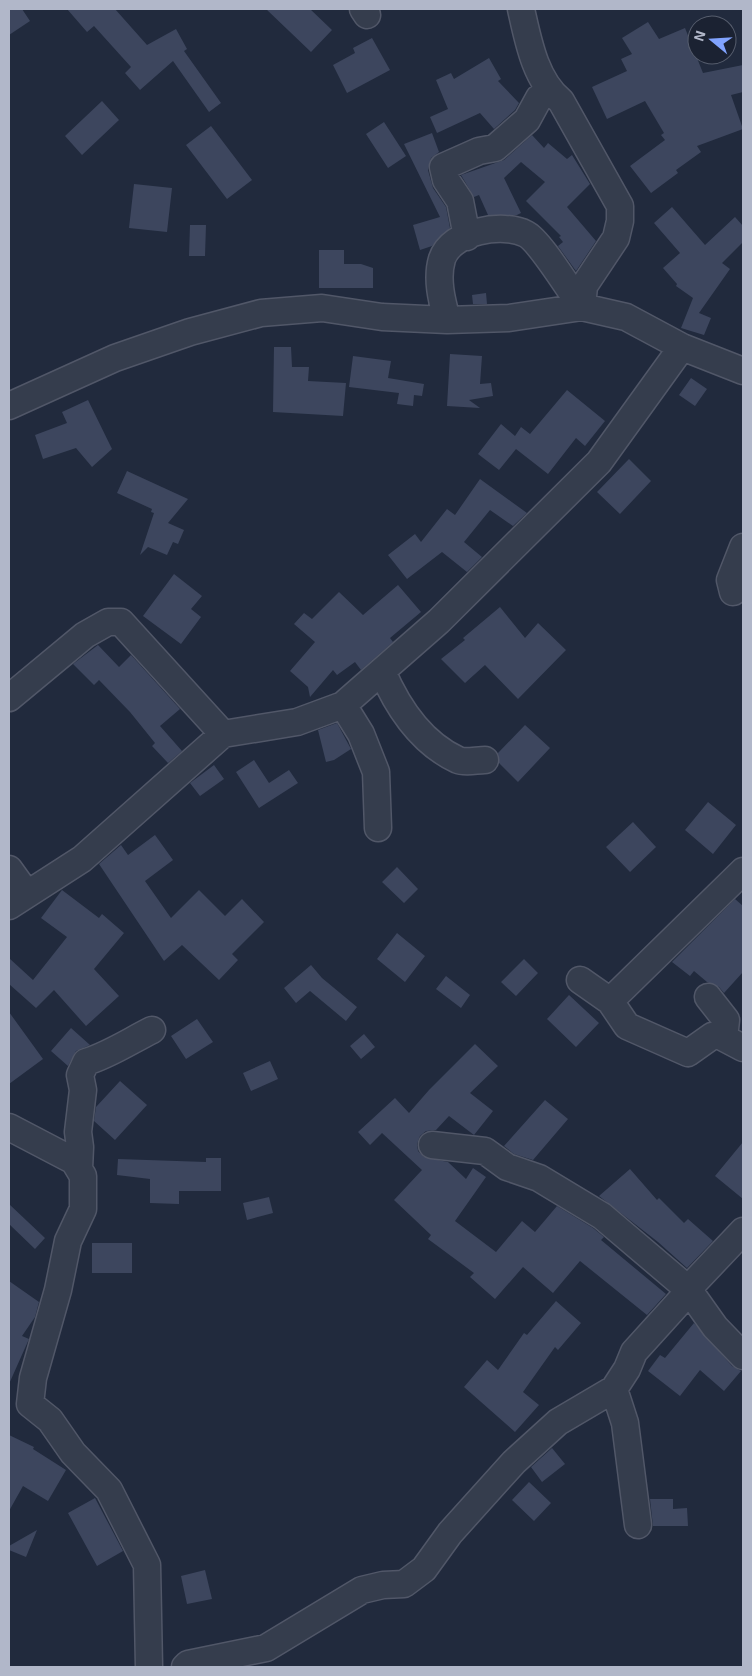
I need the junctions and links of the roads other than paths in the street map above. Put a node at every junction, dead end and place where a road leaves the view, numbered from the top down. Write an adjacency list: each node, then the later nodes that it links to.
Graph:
1 (521, 9): 2 (street)
2 (550, 92): 3 (street); 4 (street)
3 (466, 236): 4 (street); 5 (street)
4 (582, 307): 5 (street); 6 (street)
5 (447, 320): 8 (street)
6 (682, 347): 7 (street); 11 (street)
7 (743, 371)
8 (9, 406)
9 (743, 547): 10 (street)
10 (733, 592)
11 (382, 671): 13 (street); 15 (street)
12 (9, 698): 14 (street)
13 (344, 705): 14 (street); 16 (street)
14 (223, 734): 19 (street)
15 (485, 760)
16 (378, 828)
17 (9, 869): 19 (street)
18 (743, 871): 22 (street)
19 (18, 900)
20 (580, 980): 22 (street)
21 (708, 997): 24 (street)
22 (610, 1001): 24 (street)
23 (152, 1030): 27 (street)
24 (733, 1042)
25 (9, 1127): 27 (street)
26 (432, 1145): 29 (street)
27 (79, 1169): 33 (street)
28 (743, 1231): 29 (street)
29 (688, 1289): 30 (street); 31 (street)
30 (743, 1356)
31 (614, 1389): 32 (street); 34 (street)
32 (638, 1525)
33 (149, 1667)
34 (185, 1667)

